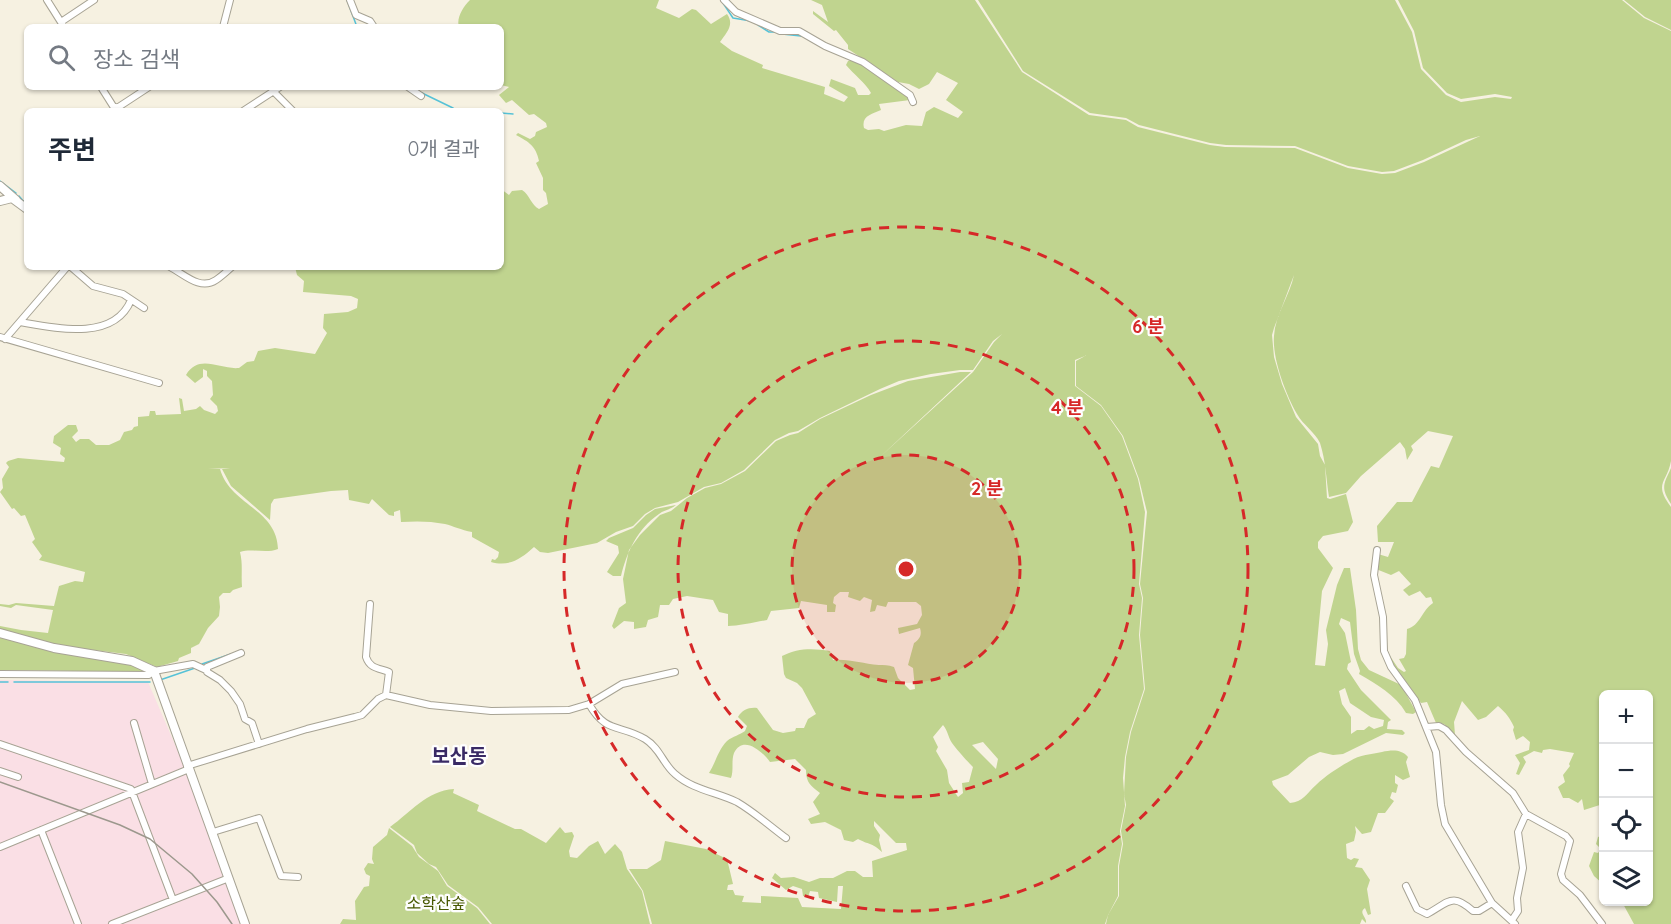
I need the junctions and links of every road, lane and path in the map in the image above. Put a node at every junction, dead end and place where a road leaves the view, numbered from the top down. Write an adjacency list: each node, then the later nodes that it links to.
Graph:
1 (47, 0): 6 (street)
2 (94, 0): 6 (street)
3 (230, 0): 7 (street)
4 (350, 0): 8 (street)
5 (724, 0): 14 (street)
6 (63, 24)
7 (224, 24)
8 (372, 24)
9 (104, 90): 15 (street)
10 (145, 90): 16 (street)
11 (412, 90): 13 (street)
12 (273, 91): 17 (street); 18 (street)
13 (421, 96)
14 (913, 102)
15 (117, 108)
16 (120, 108)
17 (248, 108)
18 (290, 108)
19 (0, 186): 20 (street)
20 (16, 200): 21 (street); 22 (street)
21 (0, 201)
22 (24, 207)
23 (66, 270): 29 (street)
24 (73, 270): 27 (street)
25 (175, 270): 26 (street)
26 (228, 270)
27 (131, 300): 28 (street); 29 (street)
28 (144, 308)
29 (20, 322): 30 (street)
30 (3, 338): 31 (street)
31 (159, 383)
32 (1377, 550): 43 (street)
33 (370, 604): 40 (street)
34 (0, 633): 37 (street)
35 (241, 653): 36 (street)
36 (201, 668): 37 (street); 45 (street)
37 (154, 671): 39 (street); 46 (street)
38 (675, 672): 41 (street)
39 (0, 674)
40 (386, 695): 41 (street); 45 (street)
41 (589, 704): 54 (street)
42 (134, 723): 49 (street)
43 (1427, 727): 51 (street); 60 (street)
44 (0, 744): 50 (street)
45 (259, 744): 46 (street)
46 (188, 768): 49 (street); 53 (street)
47 (0, 771): 48 (street)
48 (18, 777)
49 (152, 784): 50 (street)
50 (133, 792): 52 (street); 59 (street)
51 (1526, 814): 61 (street); 65 (street)
52 (41, 830): 55 (street); 62 (street)
53 (213, 832): 56 (street); 57 (street)
54 (786, 838)
55 (0, 847)
56 (298, 877)
57 (229, 878): 59 (street); 64 (street)
58 (1406, 886): 60 (street)
59 (173, 900): 63 (street)
60 (1492, 903): 61 (street)
61 (1513, 922)
62 (78, 924)
63 (112, 924)
64 (245, 924)
65 (1602, 924)

